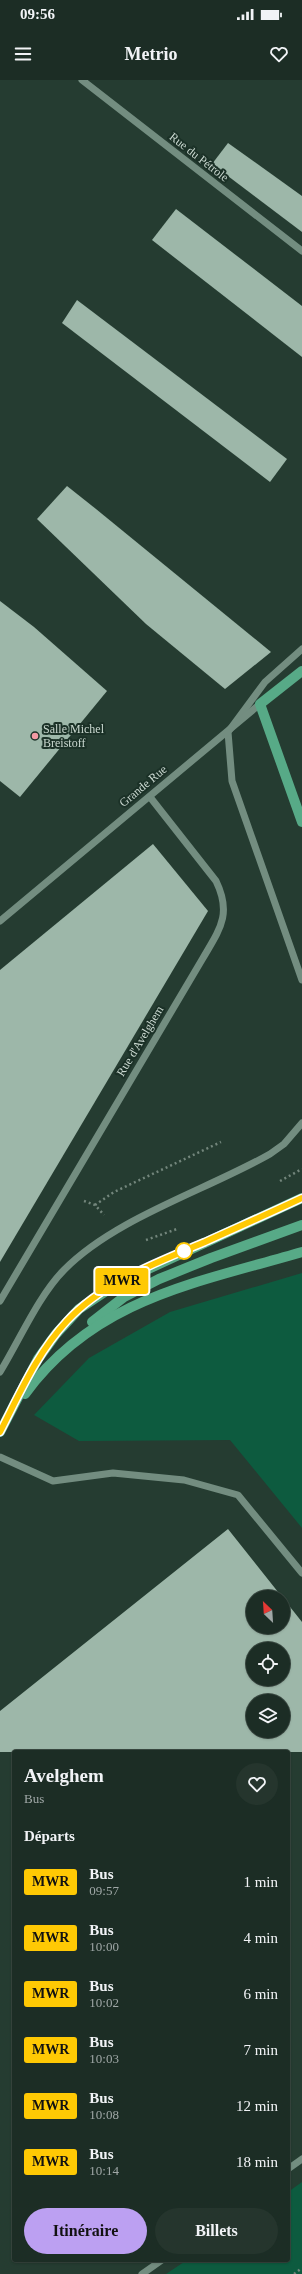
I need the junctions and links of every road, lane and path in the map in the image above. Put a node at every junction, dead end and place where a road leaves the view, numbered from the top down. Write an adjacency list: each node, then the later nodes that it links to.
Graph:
1 (82, 80): 2 (street, Rue du Pétrole)
2 (302, 251)
3 (302, 649): 6 (street)
4 (302, 671): 5 (main road, Grande Rue)
5 (260, 704): 6 (street, Grande Rue); 8 (main road)
6 (228, 732): 7 (street, Grande Rue); 10 (street)
7 (150, 796): 9 (street, Grande Rue); 17 (street, Rue d'Avelghem)
8 (302, 822)
9 (0, 921)
10 (302, 980)
11 (302, 1123): 19 (street)
12 (221, 1142): 14 (path)
13 (302, 1198): 20 (main road)
14 (95, 1205)
15 (302, 1225): 18 (main road)
16 (302, 1252): 18 (main road)
17 (0, 1301)
18 (54, 1359): 20 (main road)
19 (0, 1372)
20 (0, 1432)
21 (0, 1457): 22 (street)
22 (302, 1573)
23 (302, 2159): 24 (street)
24 (290, 2168)
25 (159, 2262): 27 (street)
26 (302, 2268): 28 (path)
27 (142, 2274)
28 (294, 2274)

